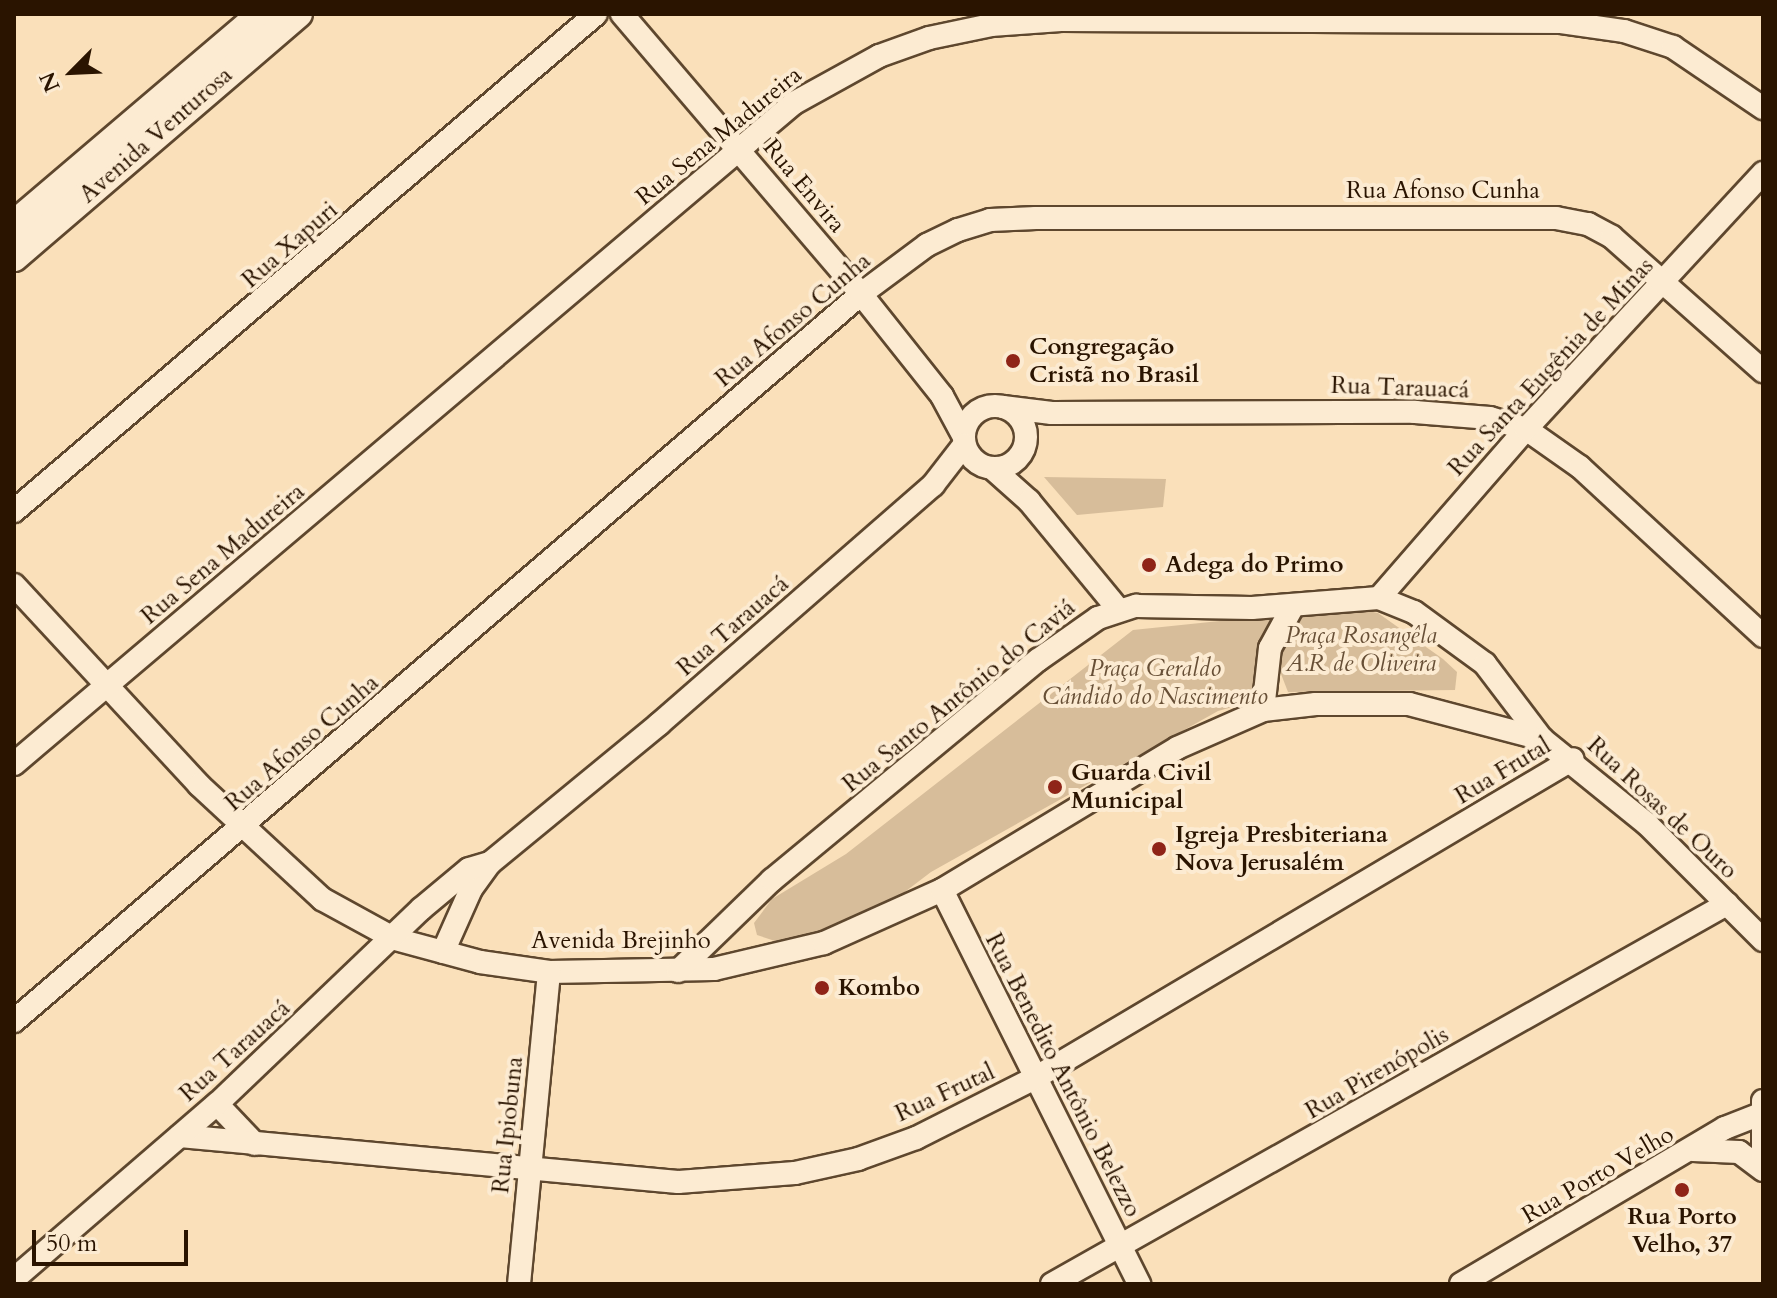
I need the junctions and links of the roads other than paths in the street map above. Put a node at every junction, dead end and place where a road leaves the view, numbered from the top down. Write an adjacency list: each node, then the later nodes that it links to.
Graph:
1 (262, 14): 8 (street, Avenida Venturosa)
2 (298, 14): 9 (street, Avenida Venturosa)
3 (596, 14): 24 (street, Rua Xapuri)
4 (622, 14): 6 (street, Rua Envira)
5 (1763, 108): 6 (street, Rua Sena Madureira)
6 (739, 150): 11 (street, Rua Envira); 30 (street, Rua Sena Madureira)
7 (1763, 173): 10 (street, Rua Santa Eugênia de Minas)
8 (14, 225)
9 (14, 257)
10 (1666, 281): 11 (street, Rua Afonso Cunha); 12 (street, Rua Afonso Cunha); 17 (street, Rua Santa Eugênia de Minas)
11 (861, 294): 13 (street, Rua Envira); 35 (street, Rua Afonso Cunha)
12 (1763, 371)
13 (942, 396): 15 (street, Rua Envira); 19 (street, Rua Envira)
14 (1003, 407): 15 (street); 16 (street, Rua Tarauacá); 18 (street)
15 (977, 411): 19 (street)
16 (1052, 413): 17 (street, Rua Tarauacá); 18 (street)
17 (1526, 429): 26 (street, Rua Santa Eugênia de Minas); 29 (street, Rua Tarauacá)
18 (1026, 433): 20 (street)
19 (964, 440): 21 (street); 22 (street, Rua Tarauacá)
20 (1014, 461): 21 (street); 23 (street)
21 (988, 467): 22 (street, Rua Tarauacá); 23 (street)
22 (933, 485): 36 (street, Rua Tarauacá)
23 (1029, 501): 28 (street)
24 (14, 511)
25 (14, 585): 30 (street, Avenida Brejinho)
26 (1379, 598): 27 (street, Rua Santo Antônio do Caviá); 32 (street, Rua Rosas de Ouro)
27 (1293, 606): 28 (street, Rua Santo Antônio do Caviá); 31 (street)
28 (1118, 609): 42 (street, Rua Santo Antônio do Caviá)
29 (1763, 636)
30 (105, 687): 34 (street, Rua Sena Madureira); 35 (street, Avenida Brejinho)
31 (1263, 710): 32 (street, Avenida Brejinho); 37 (street, Avenida Brejinho)
32 (1542, 739): 33 (street, Rua Rosas de Ouro)
33 (1573, 759): 38 (street, Rua Rosas de Ouro); 45 (street, Rua Frutal)
34 (14, 764)
35 (242, 828): 39 (street, Avenida Brejinho); 44 (street, Rua Afonso Cunha)
36 (490, 863): 39 (street, Rua Tarauacá); 41 (street, Rua Tarauacá)
37 (942, 890): 42 (street, Avenida Brejinho); 45 (street, Rua Benedito Antônio Belezzo)
38 (1727, 904): 40 (street, Rua Rosas de Ouro); 54 (street, Rua Pirenópolis)
39 (395, 939): 41 (street, Avenida Brejinho); 46 (street, Rua Tarauacá)
40 (1763, 940)
41 (443, 952): 43 (street, Avenida Brejinho)
42 (678, 971): 43 (street, Avenida Brejinho)
43 (549, 972): 53 (street, Rua Ipiobuna)
44 (14, 1021)
45 (1035, 1078): 53 (street, Rua Frutal); 54 (street, Rua Benedito Antônio Belezzo)
46 (217, 1104): 48 (street, Rua Tarauacá); 49 (street)
47 (1762, 1108): 50 (street, Rua Porto Velho); 51 (street)
48 (180, 1136): 49 (street, Rua Frutal); 55 (street, Rua Tarauacá)
49 (255, 1144): 53 (street, Rua Frutal)
50 (1692, 1150): 52 (street); 59 (street, Rua Porto Velho)
51 (1763, 1155)
52 (1763, 1170)
53 (529, 1172): 56 (street, Rua Ipiobuna)
54 (1121, 1248): 57 (street, Rua Pirenópolis); 58 (street, Rua Benedito Antônio Belezzo)
55 (27, 1277)
56 (519, 1284)
57 (1052, 1284)
58 (1139, 1284)
59 (1461, 1284)

